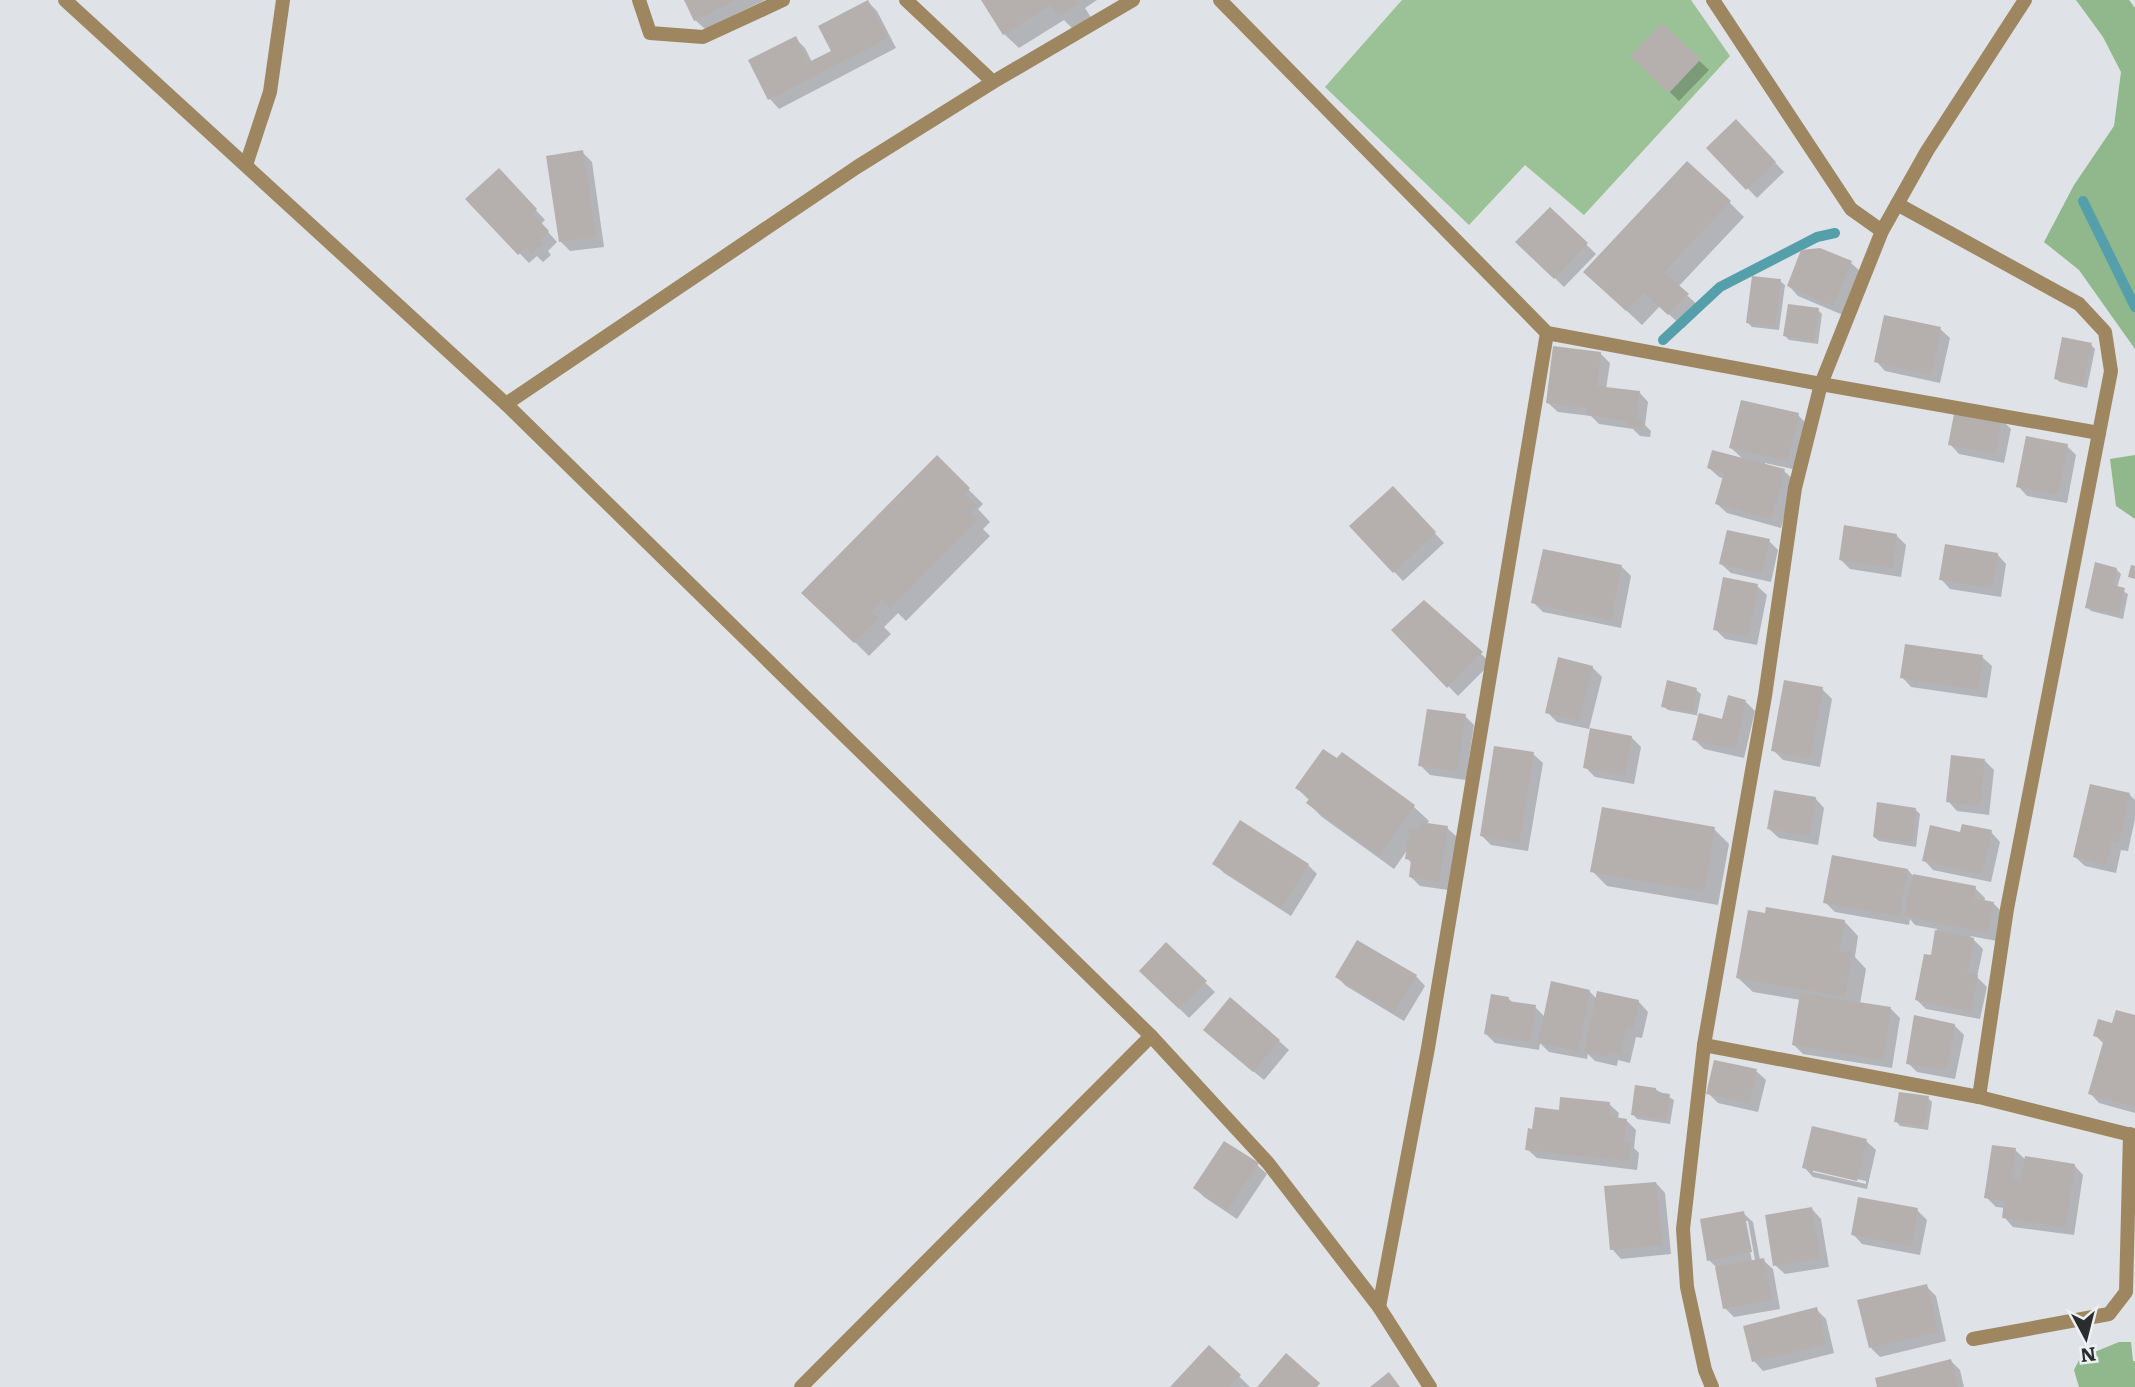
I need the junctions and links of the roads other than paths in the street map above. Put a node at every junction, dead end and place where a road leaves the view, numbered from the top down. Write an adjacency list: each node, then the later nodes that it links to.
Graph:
1 (65, 0): 11 (street)
2 (283, 0): 11 (street)
3 (639, 0): 4 (street)
4 (783, 0)
5 (906, 0): 10 (street)
6 (1133, 0): 10 (street)
7 (1220, 0): 14 (street)
8 (1713, 0): 13 (street)
9 (2025, 0): 12 (street)
10 (993, 82): 16 (street)
11 (246, 166): 16 (street)
12 (1897, 204): 13 (street); 17 (street)
13 (1882, 231): 15 (street)
14 (1547, 333): 15 (street); 22 (street)
15 (1821, 384): 17 (street); 19 (street)
16 (506, 404): 18 (street)
17 (2099, 433): 20 (street)
18 (1152, 1036): 22 (street); 24 (street)
19 (1704, 1045): 20 (street); 26 (street)
20 (1979, 1097): 21 (street)
21 (2132, 1135): 23 (street)
22 (1379, 1307): 25 (street)
23 (1973, 1339)
24 (801, 1387)
25 (1430, 1387)
26 (1712, 1387)

